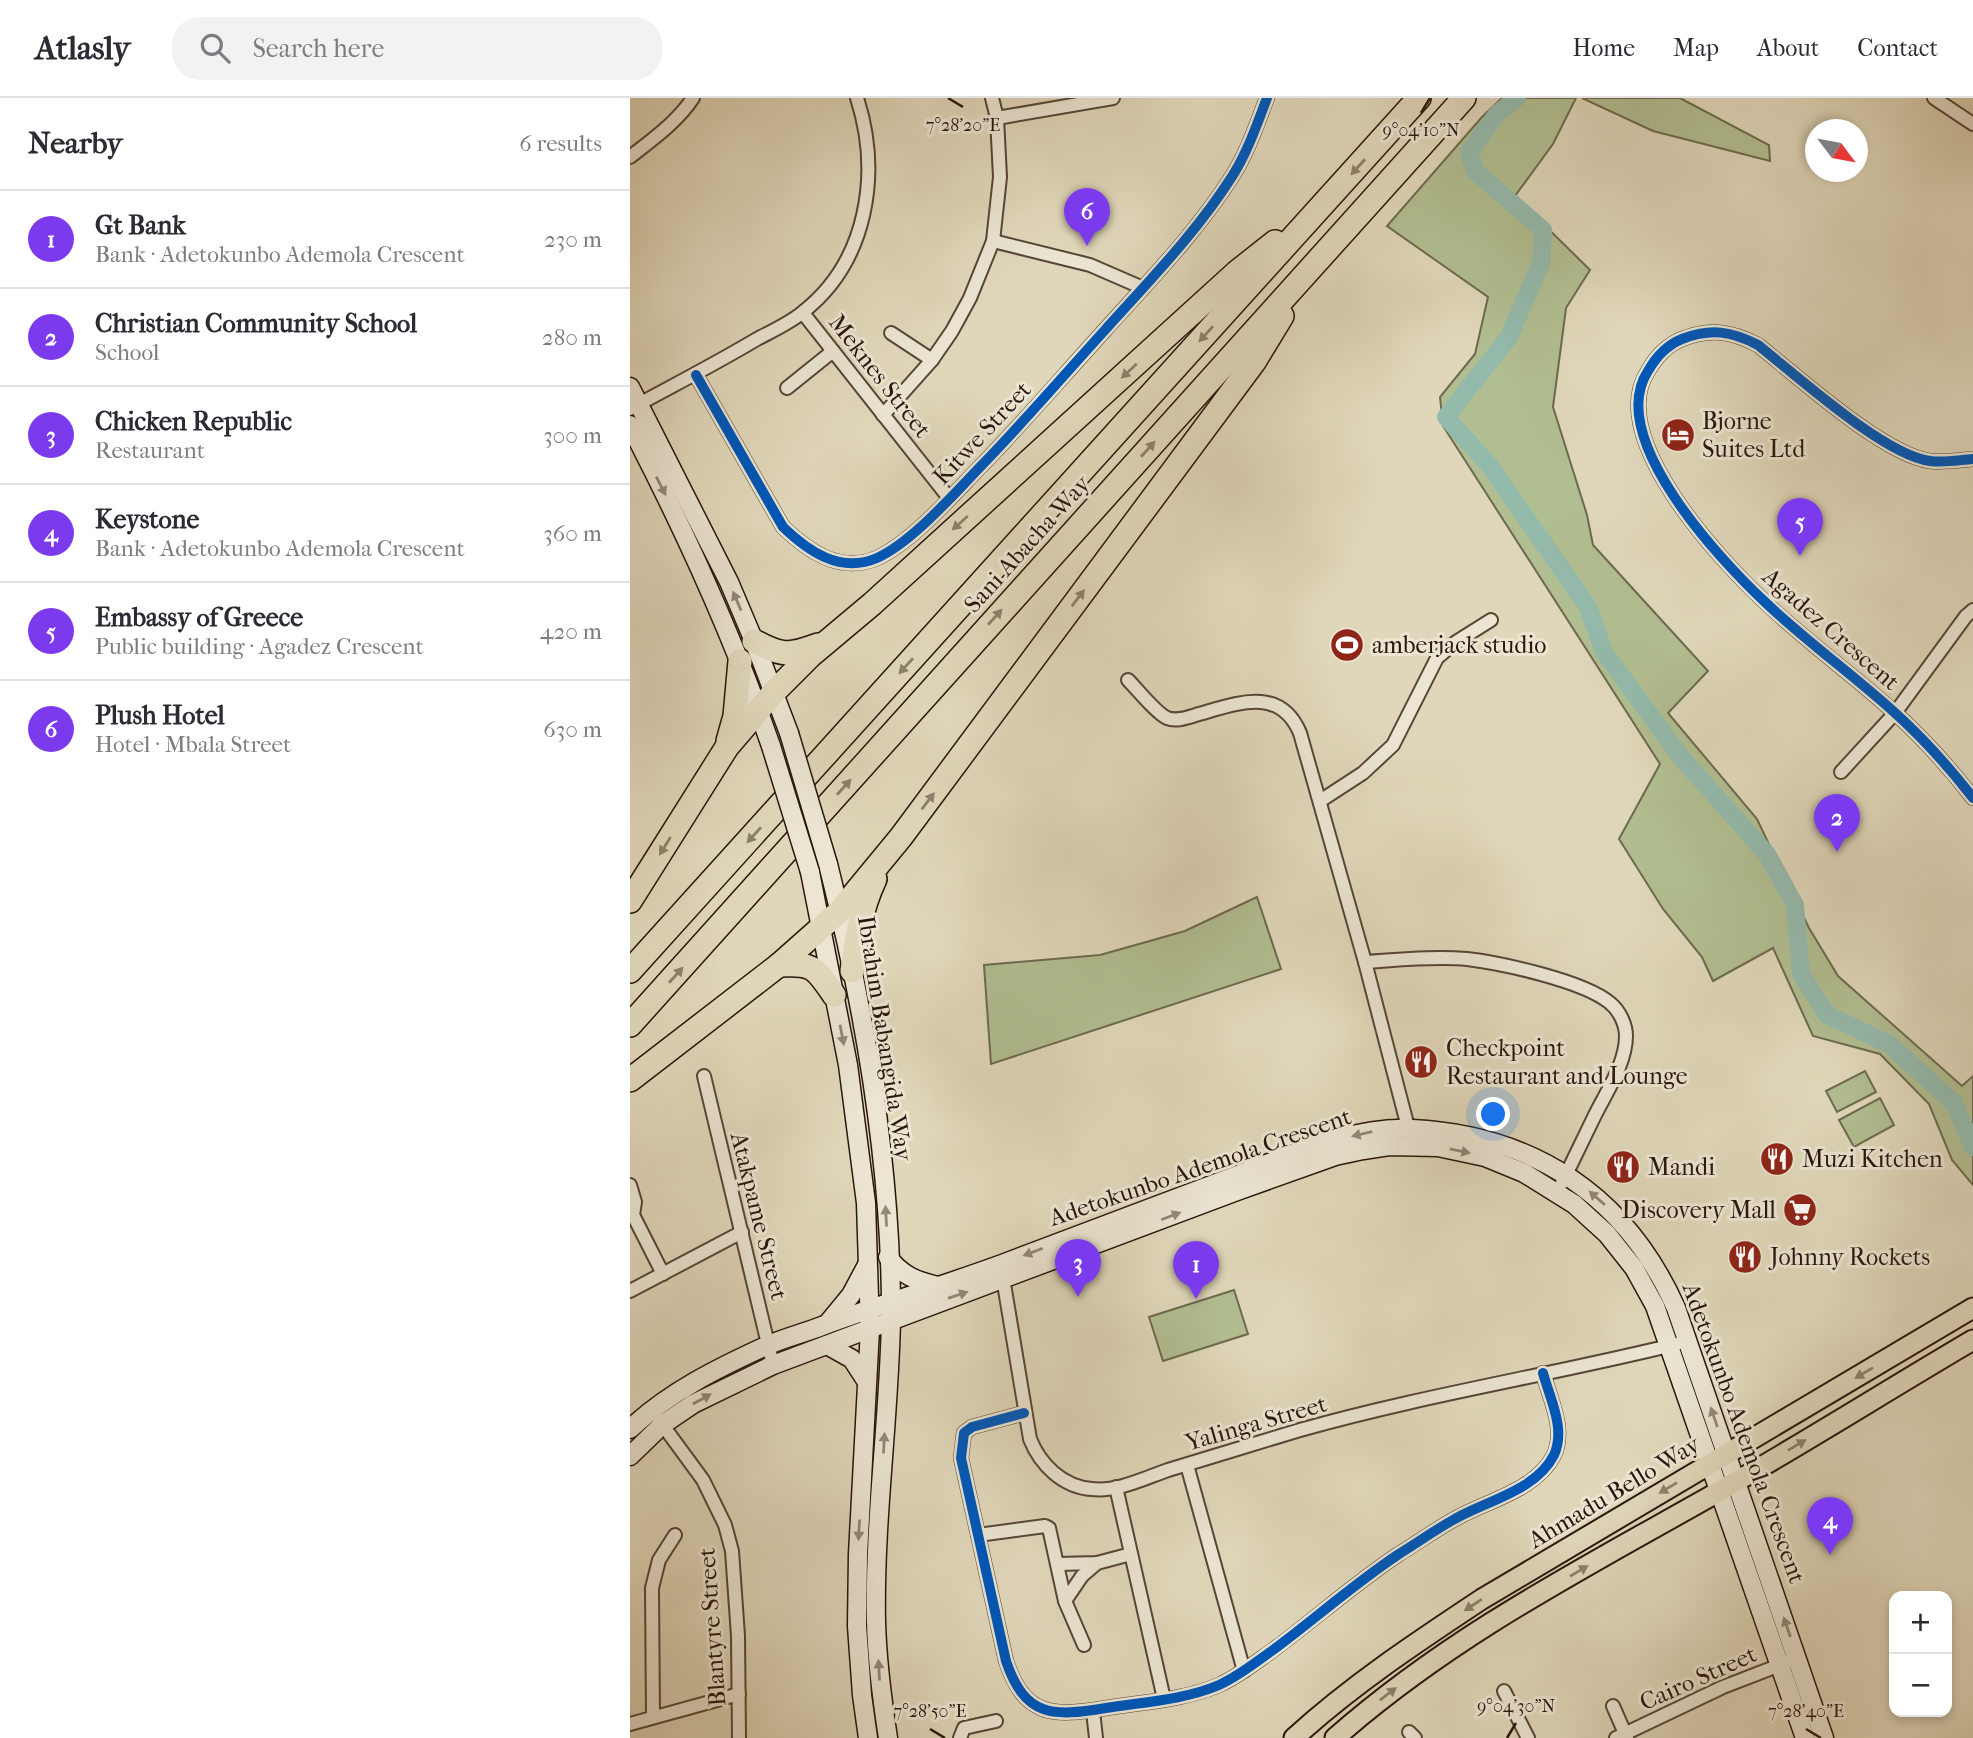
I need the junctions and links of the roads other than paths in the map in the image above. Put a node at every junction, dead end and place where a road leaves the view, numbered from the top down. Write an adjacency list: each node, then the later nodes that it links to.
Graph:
1 (693, 98): 11 (street)
2 (857, 98): 16 (street)
3 (992, 98): 9 (street)
4 (1113, 98): 9 (street)
5 (1267, 98): 15 (street, Kitwe Street)
6 (1419, 98): 12 (highway, Sani Abacha Way, one-way to 12)
7 (1464, 98): 14 (highway, Sani Abacha Way)
8 (1934, 98): 10 (street)
9 (997, 118): 13 (street)
10 (1973, 124)
11 (630, 157)
12 (1330, 199): 31 (highway, one-way to 31); 45 (highway, Sani Abacha Way, one-way to 45)
13 (993, 241): 15 (street); 19 (street)
14 (1310, 269): 40 (highway, one-way to 14); 48 (highway, Sani Abacha Way, one-way to 14)
15 (1143, 288): 27 (street, Kitwe Street)
16 (803, 313): 18 (street, Meknes Street); 20 (street)
17 (891, 333): 19 (street)
18 (833, 351): 22 (street); 24 (street, Meknes Street)
19 (932, 360): 24 (street)
20 (696, 375): 23 (street); 27 (street, Kitwe Street)
21 (630, 387): 23 (main road, Ibrahim Babangida Way)
22 (787, 388)
23 (635, 406): 30 (main road, Ibrahim Babangida Way, one-way to 23)
24 (883, 415): 27 (street, Meknes Street)
25 (630, 425): 32 (main road, Ibrahim Babangida Way, one-way to 32)
26 (1973, 459): 35 (street, Agadez Crescent)
27 (950, 498)
28 (1973, 610): 35 (street)
29 (1491, 620): 39 (street)
30 (754, 641): 31 (highway); 34 (main road, Ibrahim Babangida Way)
31 (828, 641): 34 (highway)
32 (740, 661): 34 (main road, Ibrahim Babangida Way); 36 (highway)
33 (1128, 680): 39 (street)
34 (766, 701): 36 (highway); 42 (main road, Ibrahim Babangida Way, bridge); 42 (main road, Ibrahim Babangida Way, bridge)
35 (1895, 713): 37 (street); 38 (street, Agadez Crescent)
36 (727, 747): 41 (highway, one-way to 41)
37 (1841, 772)
38 (1973, 798)
39 (1320, 801): 43 (street)
40 (887, 854): 42 (highway); 46 (highway)
41 (630, 901)
42 (831, 919): 44 (highway); 46 (main road, Ibrahim Babangida Way); 47 (main road, Ibrahim Babangida Way)
43 (1365, 962): 51 (street); 52 (street)
44 (779, 965): 47 (highway); 50 (highway)
45 (630, 971)
46 (852, 971): 56 (main road, Ibrahim Babangida Way, one-way to 46)
47 (834, 995): 57 (main road, Ibrahim Babangida Way, one-way to 57)
48 (630, 1026)
49 (704, 1076): 55 (street, Atakpame Street)
50 (630, 1080)
51 (1410, 1137): 52 (main road, Adetokunbo Ademola Crescent); 54 (main road, Adetokunbo Ademola Crescent, one-way to 54); 58 (main road, Adetokunbo Ademola Crescent)
52 (1566, 1175): 54 (street); 70 (main road, Adetokunbo Ademola Crescent, one-way to 52)
53 (630, 1185): 59 (street)
54 (1557, 1192): 73 (main road, Adetokunbo Ademola Crescent)
55 (742, 1232): 59 (street); 72 (street, Atakpame Street)
56 (888, 1257): 60 (main road); 62 (main road, Ibrahim Babangida Way)
57 (868, 1262): 65 (main road, Ibrahim Babangida Way); 67 (main road)
58 (1002, 1272): 60 (main road, Adetokunbo Ademola Crescent); 63 (main road, Adetokunbo Ademola Crescent, one-way to 58); 79 (street, Yalinga Street)
59 (663, 1274): 61 (street)
60 (938, 1286): 62 (main road, Adetokunbo Ademola Crescent)
61 (630, 1291)
62 (890, 1302): 65 (main road, Adetokunbo Ademola Crescent); 66 (main road, Ibrahim Babangida Way)
63 (926, 1307): 66 (main road, Adetokunbo Ademola Crescent); 74 (main road)
64 (1973, 1308): 82 (main road, Ahmadu Bello Way, one-way to 82)
65 (870, 1309): 67 (main road, Adetokunbo Ademola Crescent); 68 (main road, Ibrahim Babangida Way)
66 (891, 1322): 68 (main road, Adetokunbo Ademola Crescent); 74 (main road, Ibrahim Babangida Way)
67 (826, 1325): 72 (main road, Adetokunbo Ademola Crescent)
68 (870, 1329): 71 (main road, Adetokunbo Ademola Crescent); 77 (main road, Ibrahim Babangida Way)
69 (1973, 1340): 86 (main road, Ahmadu Bello Way, one-way to 69)
70 (1687, 1341): 73 (street, Yalinga Street); 82 (main road, Adetokunbo Ademola Crescent, one-way to 70)
71 (827, 1345): 75 (main road, Adetokunbo Ademola Crescent); 77 (main road)
72 (768, 1346): 75 (street, Atakpame Street); 78 (main road, Adetokunbo Ademola Crescent)
73 (1669, 1346): 76 (street, Yalinga Street); 84 (main road, Adetokunbo Ademola Crescent)
74 (889, 1355): 110 (main road, Ibrahim Babangida Way, one-way to 74)
75 (773, 1365): 80 (main road, Adetokunbo Ademola Crescent, one-way to 75)
76 (1543, 1373): 85 (street, Yalinga Street); 98 (street)
77 (867, 1382): 109 (main road, Ibrahim Babangida Way, one-way to 109)
78 (651, 1409): 80 (street, Blantyre Street); 81 (main road, Adetokunbo Ademola Crescent)
79 (1024, 1413): 87 (street, Yalinga Street); 90 (street)
80 (662, 1425): 83 (main road, Adetokunbo Ademola Crescent); 100 (street, Blantyre Street)
81 (630, 1429)
82 (1727, 1454): 84 (main road, Ahmadu Bello Way); 86 (main road, Adetokunbo Ademola Crescent)
83 (630, 1456)
84 (1709, 1464): 88 (main road, Adetokunbo Ademola Crescent); 113 (main road, Ahmadu Bello Way, one-way to 113)
85 (1187, 1465): 87 (street, Yalinga Street); 98 (street)
86 (1737, 1481): 88 (main road, Ahmadu Bello Way); 96 (main road, Adetokunbo Ademola Crescent, one-way to 86)
87 (1115, 1487): 91 (street)
88 (1718, 1492): 97 (main road, Adetokunbo Ademola Crescent); 114 (main road, Ahmadu Bello Way, one-way to 88)
89 (675, 1535): 104 (street)
90 (978, 1535): 93 (street); 103 (street)
91 (1131, 1554): 92 (street); 101 (street)
92 (1097, 1563): 93 (street); 94 (street)
93 (1058, 1564): 94 (street)
94 (1065, 1601): 95 (street)
95 (1084, 1645)
96 (1798, 1658): 97 (street, Cairo Street); 117 (main road, Adetokunbo Ademola Crescent)
97 (1779, 1665): 107 (street, Cairo Street); 116 (main road, Adetokunbo Ademola Crescent)
98 (1244, 1671): 101 (street)
99 (1504, 1691): 115 (street)
100 (739, 1694): 104 (street); 108 (street, Blantyre Street)
101 (1164, 1699): 103 (street)
102 (1613, 1706): 107 (street)
103 (1093, 1710): 112 (street)
104 (653, 1717): 106 (street)
105 (996, 1721): 111 (street)
106 (630, 1724)
107 (1623, 1736)
108 (739, 1738)
109 (868, 1738)
110 (888, 1738)
111 (960, 1738)
112 (1096, 1738)
113 (1294, 1738)
114 (1335, 1738)
115 (1528, 1738)
116 (1805, 1738)
117 (1825, 1738)

